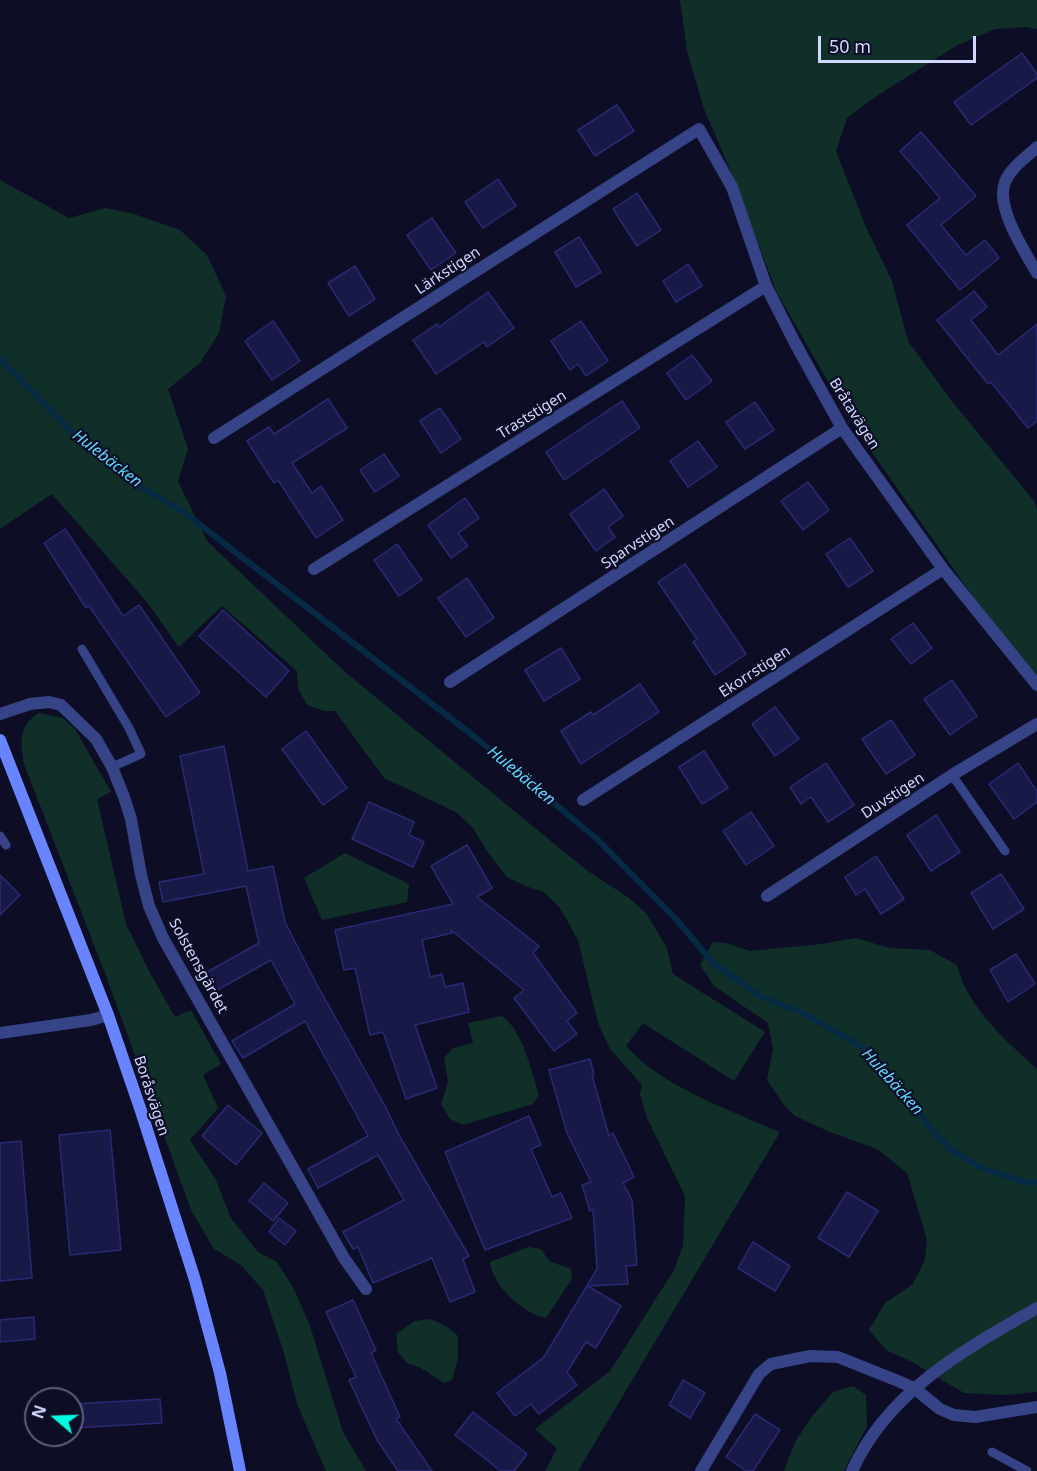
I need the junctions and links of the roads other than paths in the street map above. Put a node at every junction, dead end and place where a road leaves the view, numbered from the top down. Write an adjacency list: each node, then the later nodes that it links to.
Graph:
1 (699, 129): 4 (street, Bråtavägen); 6 (street, Lärkstigen)
2 (1037, 147): 3 (street)
3 (1037, 273)
4 (765, 286): 5 (street, Bråtavägen); 7 (street, Traststigen)
5 (842, 428): 8 (street, Bråtavägen); 10 (street, Sparvstigen)
6 (214, 438)
7 (314, 569)
8 (944, 569): 11 (street, Bråtavägen); 17 (street, Ekorrstigen)
9 (81, 649): 15 (lane)
10 (450, 682)
11 (1037, 685)
12 (0, 714): 15 (street, Solstensgärdet)
13 (1037, 724): 16 (street, Duvstigen)
14 (0, 740): 22 (street, Boråsvägen)
15 (112, 767): 24 (street, Solstensgärdet)
16 (952, 775): 20 (lane); 21 (street, Duvstigen)
17 (583, 800)
18 (0, 836): 19 (lane)
19 (6, 845)
20 (1005, 851)
21 (767, 896)
22 (108, 1015): 23 (street); 29 (street, Boråsvägen)
23 (0, 1033)
24 (366, 1289)
25 (1037, 1308): 26 (street)
26 (914, 1388): 27 (street); 30 (street); 31 (street)
27 (1037, 1407)
28 (992, 1452): 32 (lane)
29 (240, 1471)
30 (701, 1471)
31 (852, 1471)
32 (1027, 1471)

